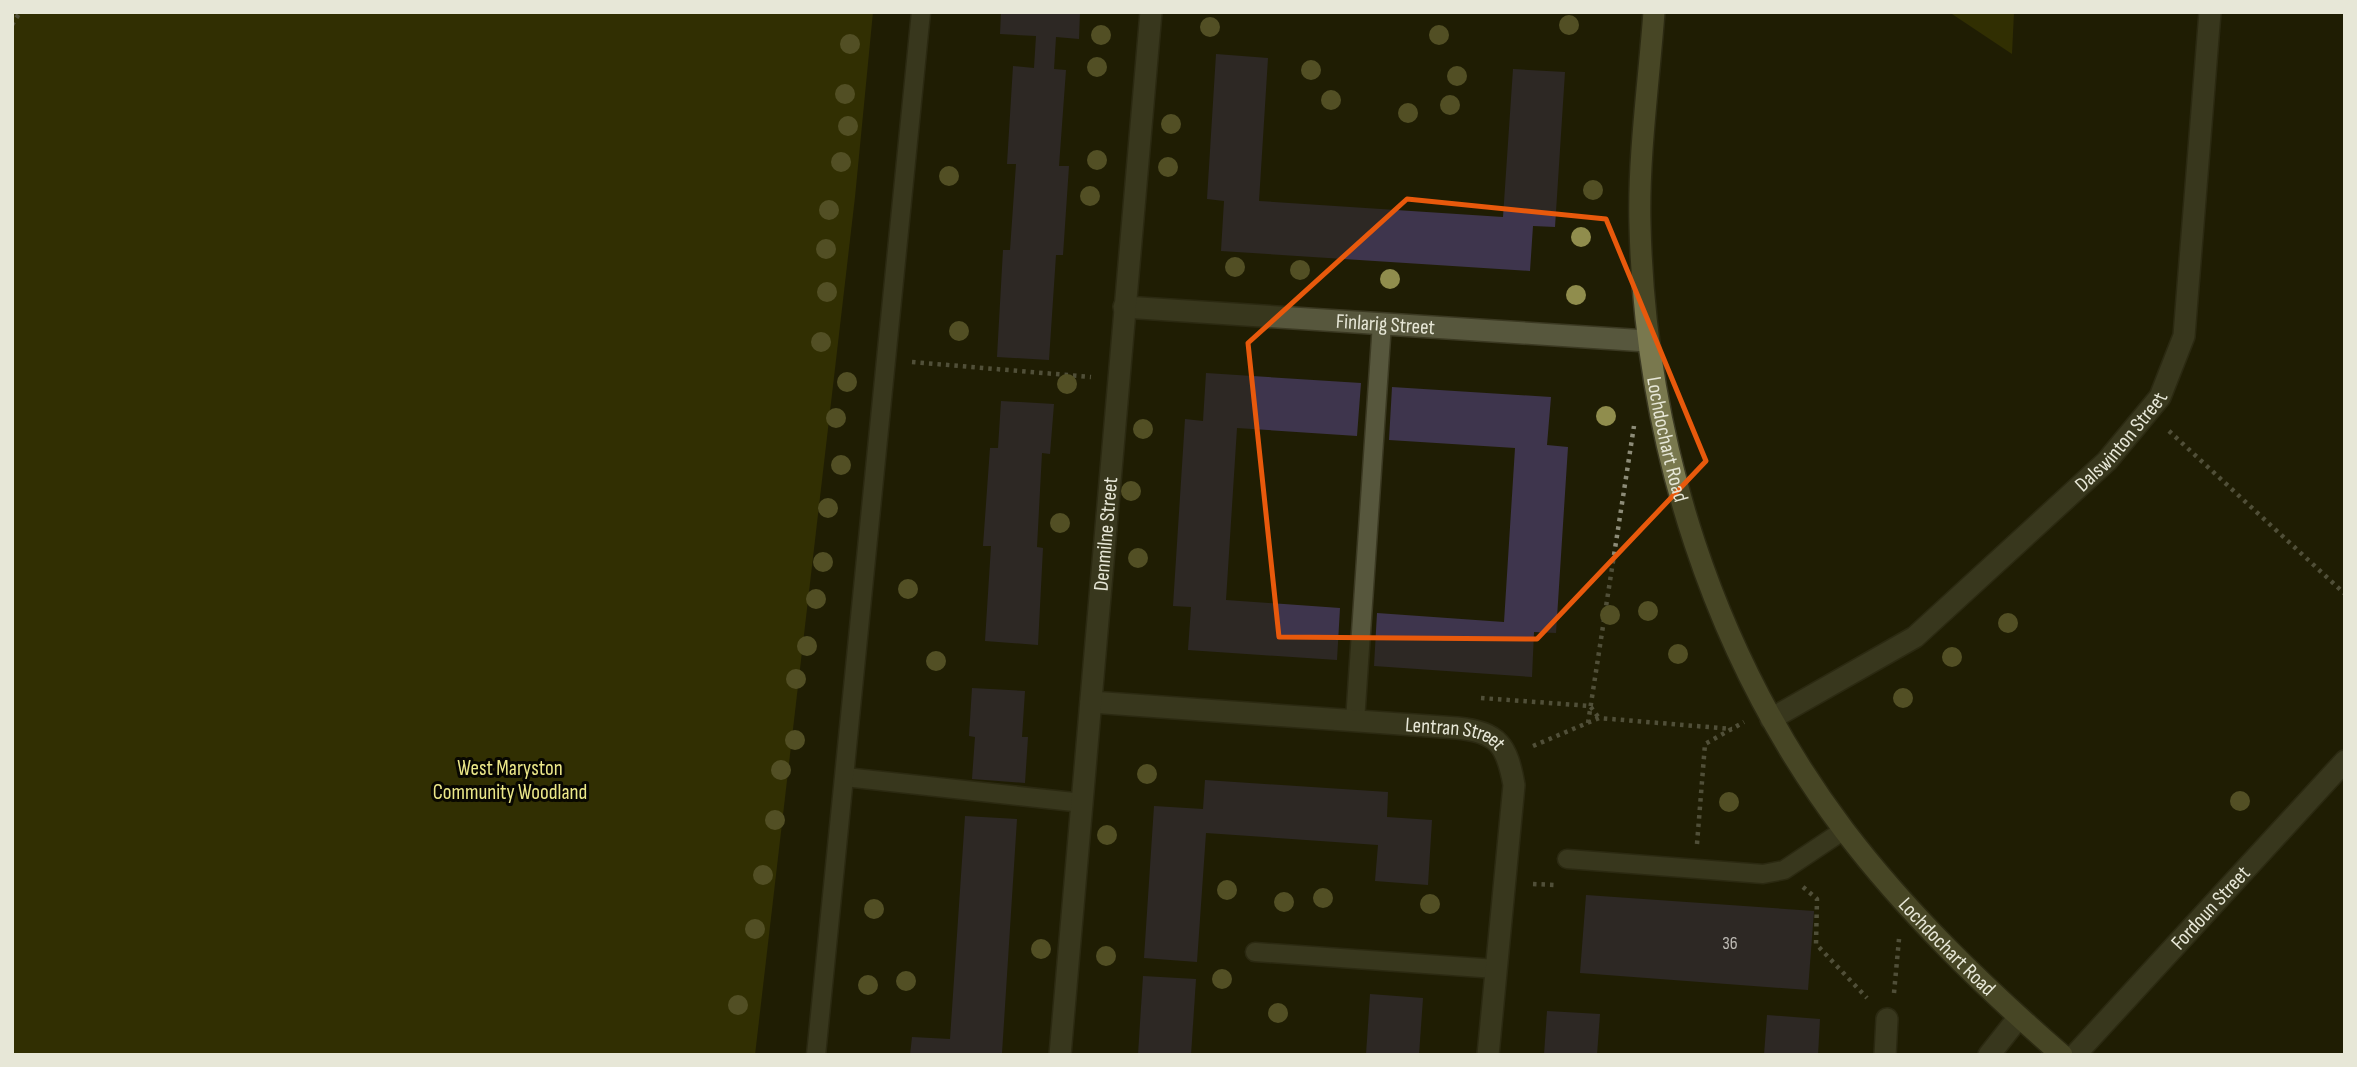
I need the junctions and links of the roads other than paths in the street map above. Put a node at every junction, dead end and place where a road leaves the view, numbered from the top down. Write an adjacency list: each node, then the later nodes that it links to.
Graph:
1 (922, 12): 12 (lane)
2 (1151, 12): 5 (street, Denmilne Street)
3 (1654, 12): 7 (street, Lochdochart Road)
4 (2210, 12): 9 (street, Dalswinton Street)
5 (1124, 307): 6 (street, Finlarig Street); 8 (street, Denmilne Street)
6 (1382, 323): 7 (street, Finlarig Street); 10 (lane)
7 (1647, 341): 9 (street, Lochdochart Road)
8 (1091, 702): 10 (street, Lentran Street); 13 (street, Denmilne Street)
9 (1768, 714): 14 (street, Lochdochart Road)
10 (1355, 721): 17 (street, Lentran Street)
11 (2345, 761): 26 (street, Fordoun Street)
12 (845, 777): 13 (lane); 20 (lane)
13 (1083, 803): 21 (street, Denmilne Street)
14 (1844, 830): 15 (lane); 18 (street, Lochdochart Road)
15 (1567, 859)
16 (1255, 951): 17 (lane)
17 (1496, 970): 22 (street, Lentran Street)
18 (2019, 1017): 24 (street); 25 (street, Lochdochart Road)
19 (1887, 1020): 23 (street)
20 (816, 1055)
21 (1060, 1055)
22 (1488, 1055)
23 (1885, 1055)
24 (1989, 1055)
25 (2062, 1055)
26 (2075, 1055)

